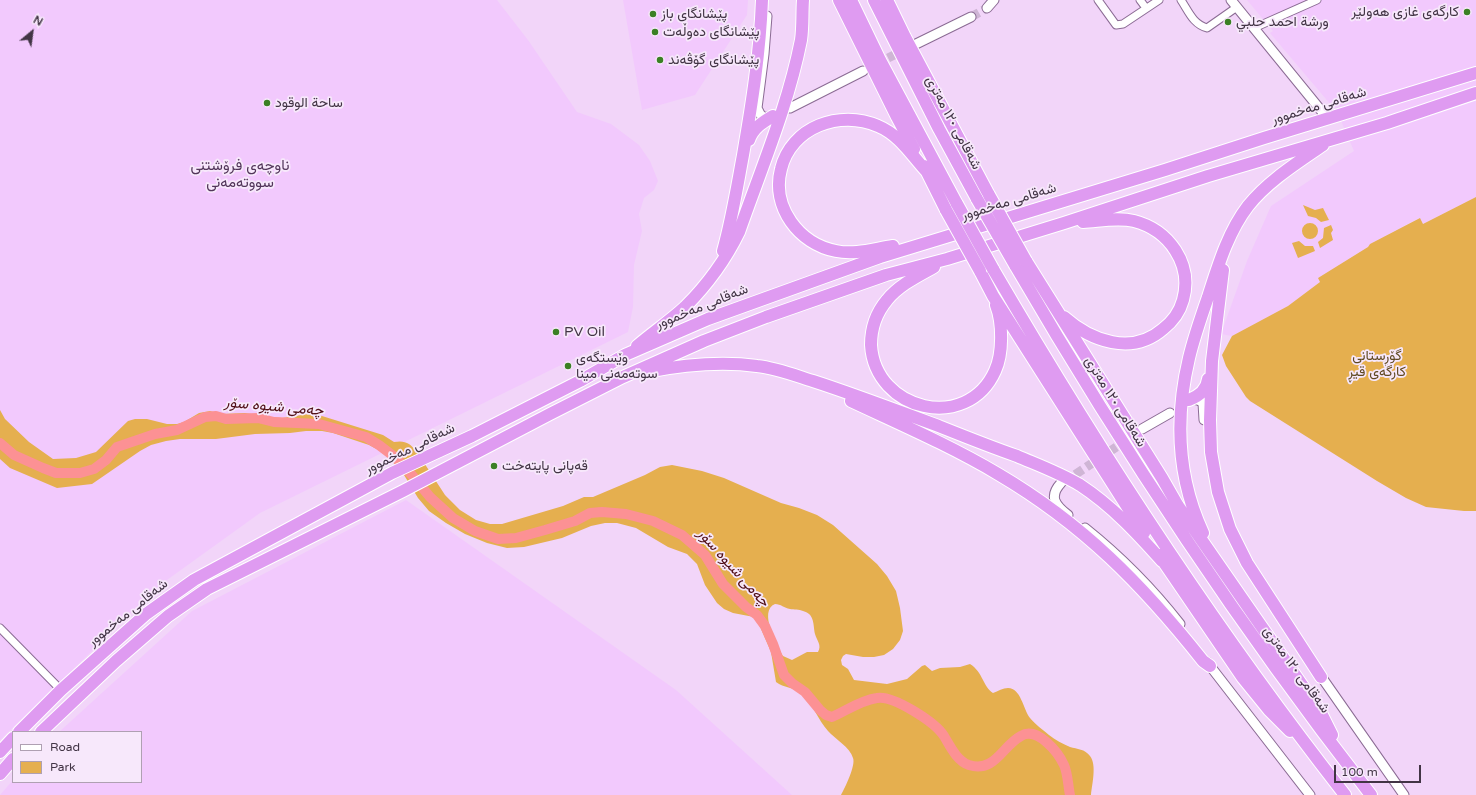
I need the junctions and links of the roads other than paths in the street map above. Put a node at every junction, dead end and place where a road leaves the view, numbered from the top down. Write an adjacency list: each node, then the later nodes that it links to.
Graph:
1 (762, 0): 28 (highway)
2 (767, 0): 25 (street)
3 (803, 0): 37 (highway)
4 (839, 0): 29 (highway)
5 (851, 0): 59 (highway, bridge)
6 (874, 0): 35 (highway, شەقامی ١٢٠ مەتری, bridge)
7 (887, 0): 35 (highway, bridge)
8 (994, 0): 16 (street)
9 (1098, 0): 17 (street)
10 (1140, 0): 17 (street)
11 (1158, 0): 17 (street)
12 (1181, 0): 14 (street)
13 (1317, 0): 15 (street)
14 (1234, 3): 19 (street)
15 (1302, 3): 19 (street)
16 (987, 8)
17 (1146, 8)
18 (971, 17): 20 (street)
19 (1254, 28): 26 (street)
20 (916, 44)
21 (863, 71): 24 (street)
22 (1476, 73): 26 (highway, شەقامی مەخموور)
23 (1476, 93): 27 (highway, شەقامی مەخموور)
24 (790, 108)
25 (773, 116): 28 (highway)
26 (1328, 119): 32 (highway, شەقامی مەخموور)
27 (1332, 138): 30 (highway, شەقامی مەخموور); 31 (highway)
28 (741, 162): 37 (highway)
29 (928, 173): 32 (highway); 38 (highway, bridge)
30 (1064, 223): 34 (highway, شەقامی مەخموور); 39 (highway)
31 (1232, 234): 41 (highway); 48 (highway)
32 (928, 243): 33 (highway, شەقامی مەخموور)
33 (880, 257): 36 (highway); 40 (highway, شەقامی مەخموور)
34 (947, 259): 36 (highway, شەقامی مەخموور); 38 (highway)
35 (1020, 263): 39 (highway); 61 (highway, شەقامی ١٢٠ مەتری)
36 (886, 275): 42 (highway, شەقامی مەخموور)
37 (711, 277): 40 (highway)
38 (993, 296): 49 (highway)
39 (1055, 308): 48 (highway)
40 (625, 355): 51 (highway, شەقامی مەخموور)
41 (1212, 361): 44 (highway); 54 (highway)
42 (623, 377): 43 (highway); 52 (highway, شەقامی مەخموور)
43 (813, 381): 49 (highway); 53 (highway)
44 (1190, 400): 54 (street)
45 (1170, 413): 46 (street)
46 (1142, 429)
47 (1061, 483): 53 (street)
48 (1215, 559): 61 (highway)
49 (1162, 561): 59 (highway)
50 (0, 628): 55 (street)
51 (106, 650): 52 (highway); 55 (highway, شەقامی مەخموور)
52 (116, 661): 57 (highway, شەقامی مەخموور)
53 (1210, 666): 64 (street)
54 (1321, 677): 67 (street)
55 (61, 690): 56 (highway, شەقامی مەخموور)
56 (19, 731)
57 (42, 731)
58 (12, 739): 60 (highway)
59 (1306, 744): 65 (highway)
60 (0, 752)
61 (1338, 753): 66 (highway, شەقامی ١٢٠ مەتری)
62 (12, 760): 63 (highway)
63 (0, 774)
64 (1310, 795)
65 (1345, 795)
66 (1371, 795)
67 (1404, 795)

